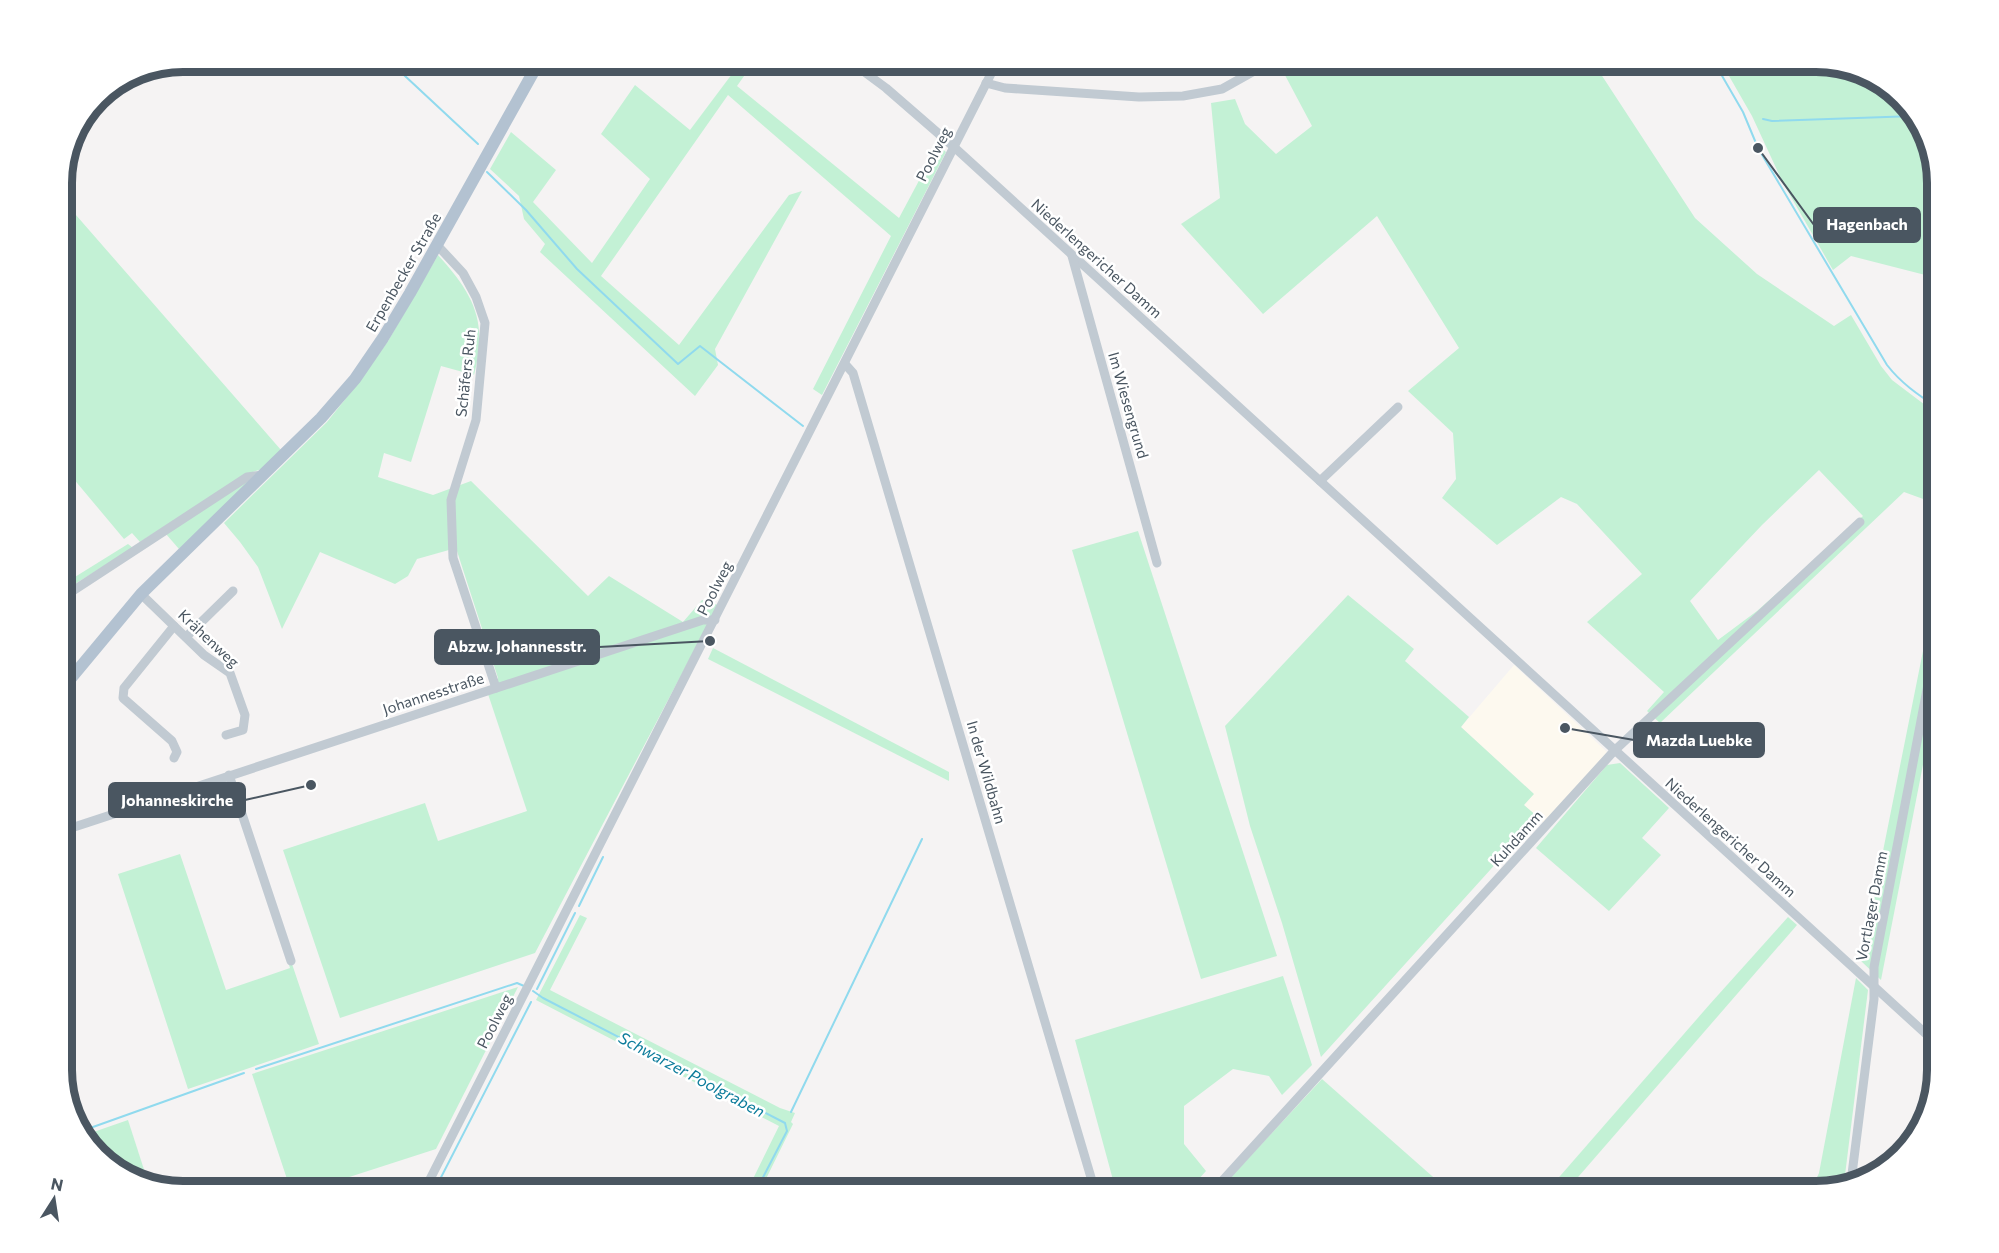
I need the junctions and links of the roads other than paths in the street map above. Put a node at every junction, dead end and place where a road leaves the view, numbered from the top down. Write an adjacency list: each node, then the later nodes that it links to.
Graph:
1 (533, 72): 7 (main road, Erpenbecker Straße)
2 (864, 72): 6 (street, Niederlengericher Damm)
3 (992, 72): 5 (street, Poolweg)
4 (1252, 72): 5 (street)
5 (986, 83): 6 (street, Poolweg)
6 (954, 147): 8 (street, Niederlengericher Damm); 9 (street, Poolweg)
7 (436, 245): 11 (main road, Erpenbecker Straße); 22 (street, Schäfers Ruh)
8 (1072, 255): 12 (street, Niederlengericher Damm); 14 (street, Im Wiesengrund)
9 (845, 364): 18 (street, Poolweg); 34 (street, In der Wildbahn)
10 (1398, 407): 12 (street)
11 (263, 475): 15 (street, Erpenbecker Straße); 17 (main road, Erpenbecker Straße)
12 (1320, 480): 25 (street, Niederlengericher Damm)
13 (1860, 522): 25 (street, Kuhdamm)
14 (1157, 563)
15 (72, 591)
16 (233, 591): 20 (street)
17 (141, 594): 19 (street, Krähenweg); 21 (main road, Erpenbecker Straße)
18 (715, 621): 22 (street, Johannesstraße); 33 (street, Poolweg)
19 (174, 626): 20 (street, Krähenweg); 26 (street)
20 (186, 638): 24 (street, Krähenweg)
21 (72, 677)
22 (496, 688): 27 (street, Johannesstraße)
23 (1927, 689): 30 (street, Vortlager Damm)
24 (226, 735)
25 (1614, 751): 30 (street, Niederlengericher Damm); 35 (street, Kuhdamm)
26 (174, 759)
27 (229, 775): 28 (street, Johannesstraße); 29 (street)
28 (72, 828)
29 (291, 961)
30 (1874, 987): 31 (street, Niederlengericher Damm); 32 (street, Vortlager Damm)
31 (1927, 1034)
32 (1852, 1175)
33 (429, 1181)
34 (1092, 1181)
35 (1222, 1181)

